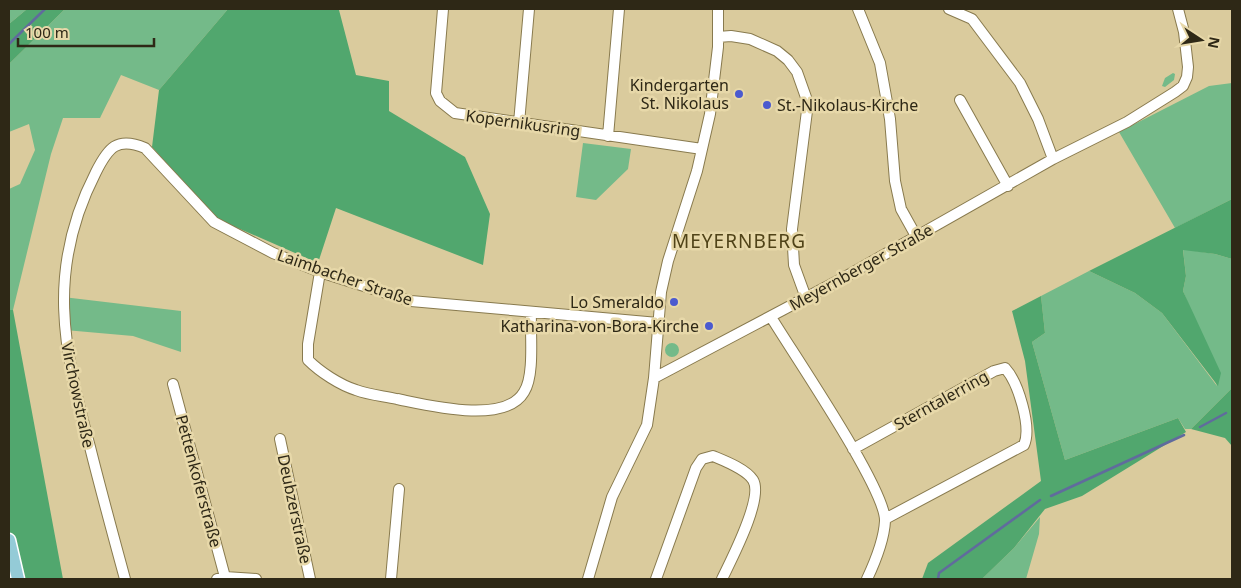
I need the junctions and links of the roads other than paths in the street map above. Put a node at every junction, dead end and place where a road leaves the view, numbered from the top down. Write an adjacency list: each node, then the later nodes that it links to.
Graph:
1 (443, 9): 10 (street, Kopernikusring)
2 (529, 9): 10 (street)
3 (619, 9): 11 (street)
4 (718, 9): 8 (street)
5 (858, 9): 16 (street)
6 (949, 9): 14 (street)
7 (1178, 9): 14 (street, Meyernberger Straße)
8 (718, 37): 13 (street); 18 (street)
9 (960, 100): 15 (street)
10 (519, 122): 11 (street, Kopernikusring)
11 (608, 136): 13 (street, Kopernikusring)
12 (132, 142): 17 (street, Laimbacher Straße); 31 (street, Virchowstraße)
13 (702, 149): 21 (street)
14 (1053, 159): 15 (street, Meyernberger Straße)
15 (1008, 186): 16 (street, Meyernberger Straße)
16 (916, 236): 18 (street, Meyernberger Straße)
17 (320, 272): 19 (street, Laimbacher Straße); 19 (street)
18 (806, 298): 20 (street, Meyernberger Straße)
19 (531, 312): 21 (street, Laimbacher Straße)
20 (771, 317): 22 (street, Meyernberger Straße); 25 (street)
21 (658, 323): 22 (street)
22 (654, 378): 35 (street)
23 (173, 384): 29 (street, Pettenkoferstraße)
24 (280, 439): 33 (street, Deubzerstraße)
25 (853, 449): 27 (street); 27 (street, Sterntalerring)
26 (399, 489): 34 (street)
27 (885, 519): 38 (street)
28 (9, 540): 30 (main road)
29 (221, 578): 32 (street)
30 (18, 579)
31 (125, 579)
32 (256, 579)
33 (310, 579)
34 (391, 579)
35 (588, 579)
36 (656, 579): 37 (street)
37 (722, 579)
38 (867, 579)

